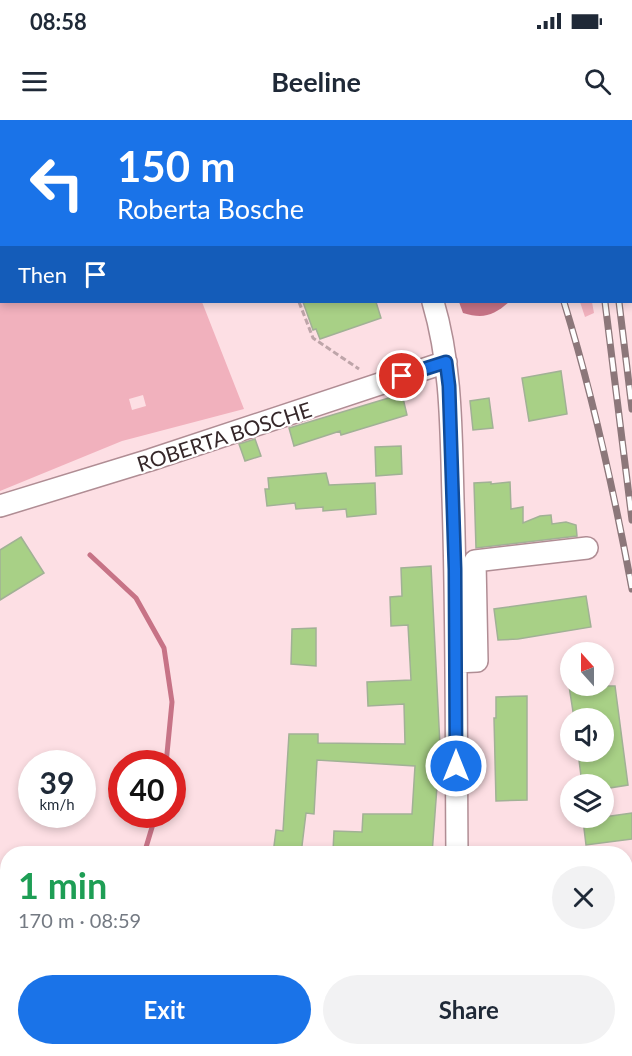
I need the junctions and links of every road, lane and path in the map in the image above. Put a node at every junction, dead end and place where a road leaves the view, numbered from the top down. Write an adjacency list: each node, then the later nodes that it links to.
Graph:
1 (299, 303): 4 (path)
2 (433, 303): 3 (street)
3 (446, 362): 4 (street, ROBERTA BOSCHE); 7 (street)
4 (380, 384): 5 (street, ROBERTA BOSCHE)
5 (0, 506)
6 (587, 548): 7 (street)
7 (456, 662): 8 (street)
8 (457, 846)

